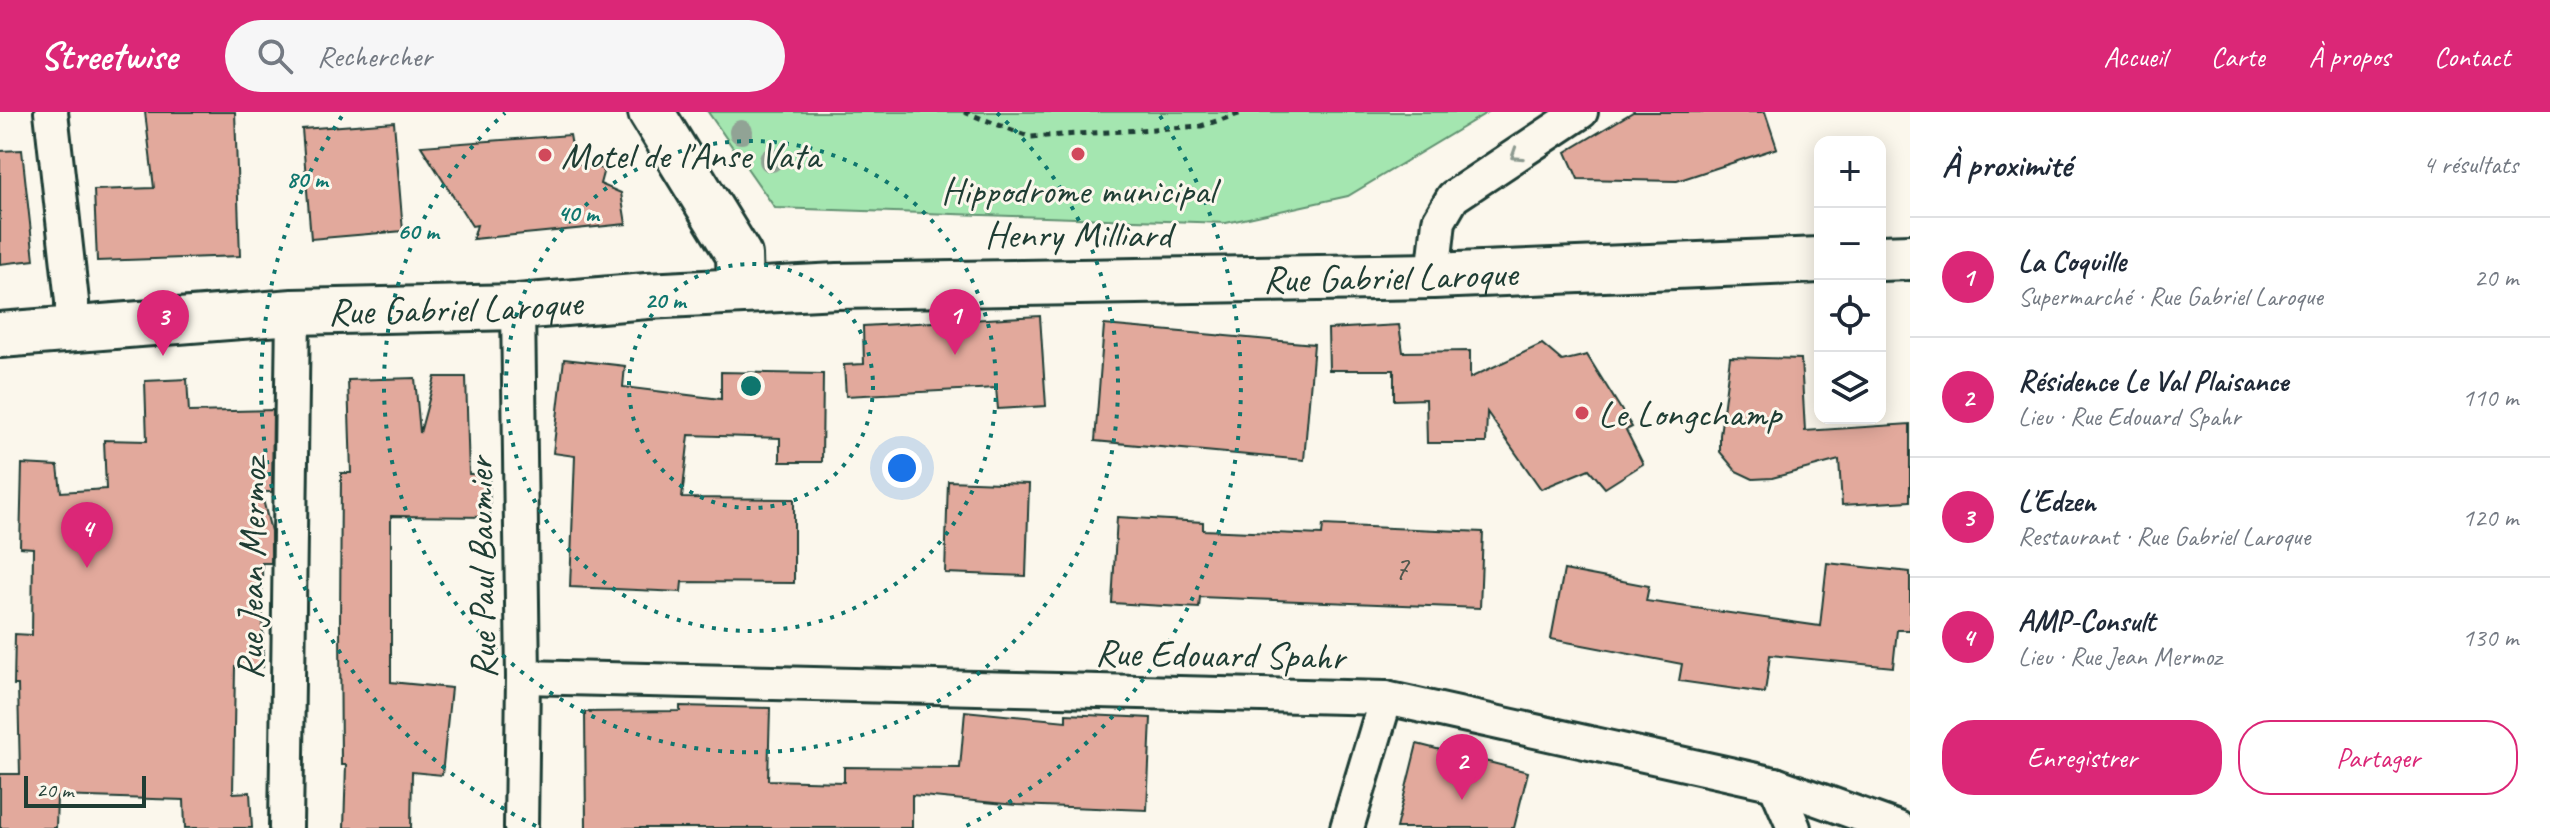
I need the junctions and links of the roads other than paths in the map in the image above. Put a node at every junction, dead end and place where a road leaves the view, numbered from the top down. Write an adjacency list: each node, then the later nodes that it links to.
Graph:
1 (51, 112): 11 (street)
2 (651, 112): 8 (street)
3 (1581, 112): 7 (street, one-way to 7)
4 (1910, 257): 5 (street)
5 (1886, 258)
6 (1814, 260): 7 (street, Rue Gabriel Laroque)
7 (1433, 276): 8 (street, Rue Gabriel Laroque)
8 (740, 290): 9 (street, Rue Gabriel Laroque)
9 (518, 307): 10 (street, Rue Gabriel Laroque); 13 (street, Rue Paul Baumier)
10 (293, 312): 11 (street, Rue Gabriel Laroque); 16 (street, Rue Jean Mermoz)
11 (72, 331): 12 (street, Rue Gabriel Laroque)
12 (0, 335)
13 (523, 677): 14 (street, Rue Edouard Spahr); 17 (street, Rue Paul Baumier)
14 (1386, 698): 15 (street, Rue Edouard Spahr); 18 (street)
15 (1775, 784): 19 (street); 20 (street, Rue Edouard Spahr)
16 (286, 828)
17 (521, 828)
18 (1347, 828)
19 (1794, 828)
20 (1898, 828)

